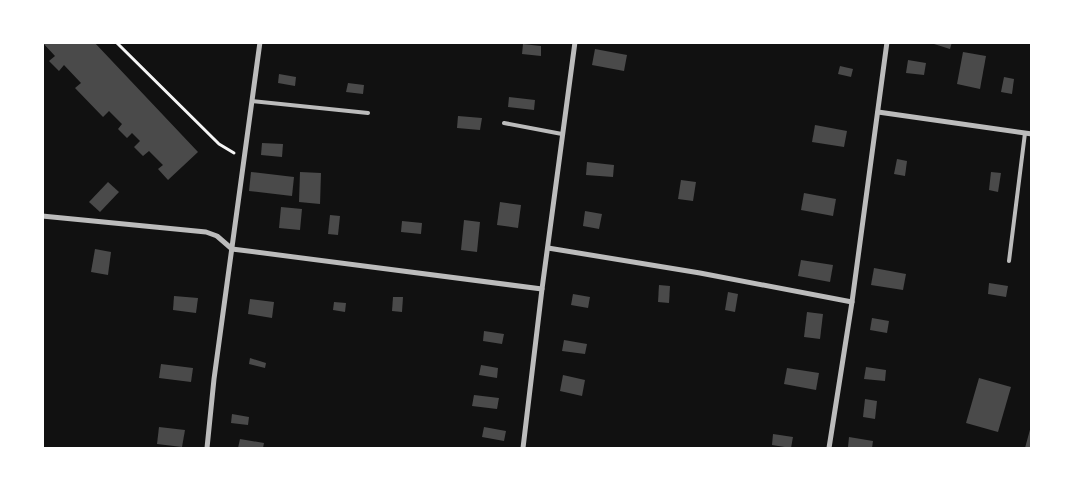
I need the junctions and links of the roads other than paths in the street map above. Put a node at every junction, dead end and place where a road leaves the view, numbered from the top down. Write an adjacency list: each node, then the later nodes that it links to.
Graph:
1 (260, 42): 4 (street)
2 (575, 42): 9 (street)
3 (887, 42): 5 (street)
4 (252, 101): 6 (lane); 13 (street)
5 (878, 112): 8 (street); 16 (street)
6 (368, 113)
7 (504, 123): 9 (lane)
8 (1025, 133): 10 (street); 14 (lane)
9 (562, 134): 12 (street)
10 (1032, 134)
11 (42, 216): 13 (street)
12 (548, 248): 15 (street); 16 (street)
13 (232, 249): 15 (street); 17 (street)
14 (1009, 261)
15 (542, 289): 18 (street)
16 (852, 302): 19 (street)
17 (206, 448)
18 (523, 448)
19 (829, 448)

